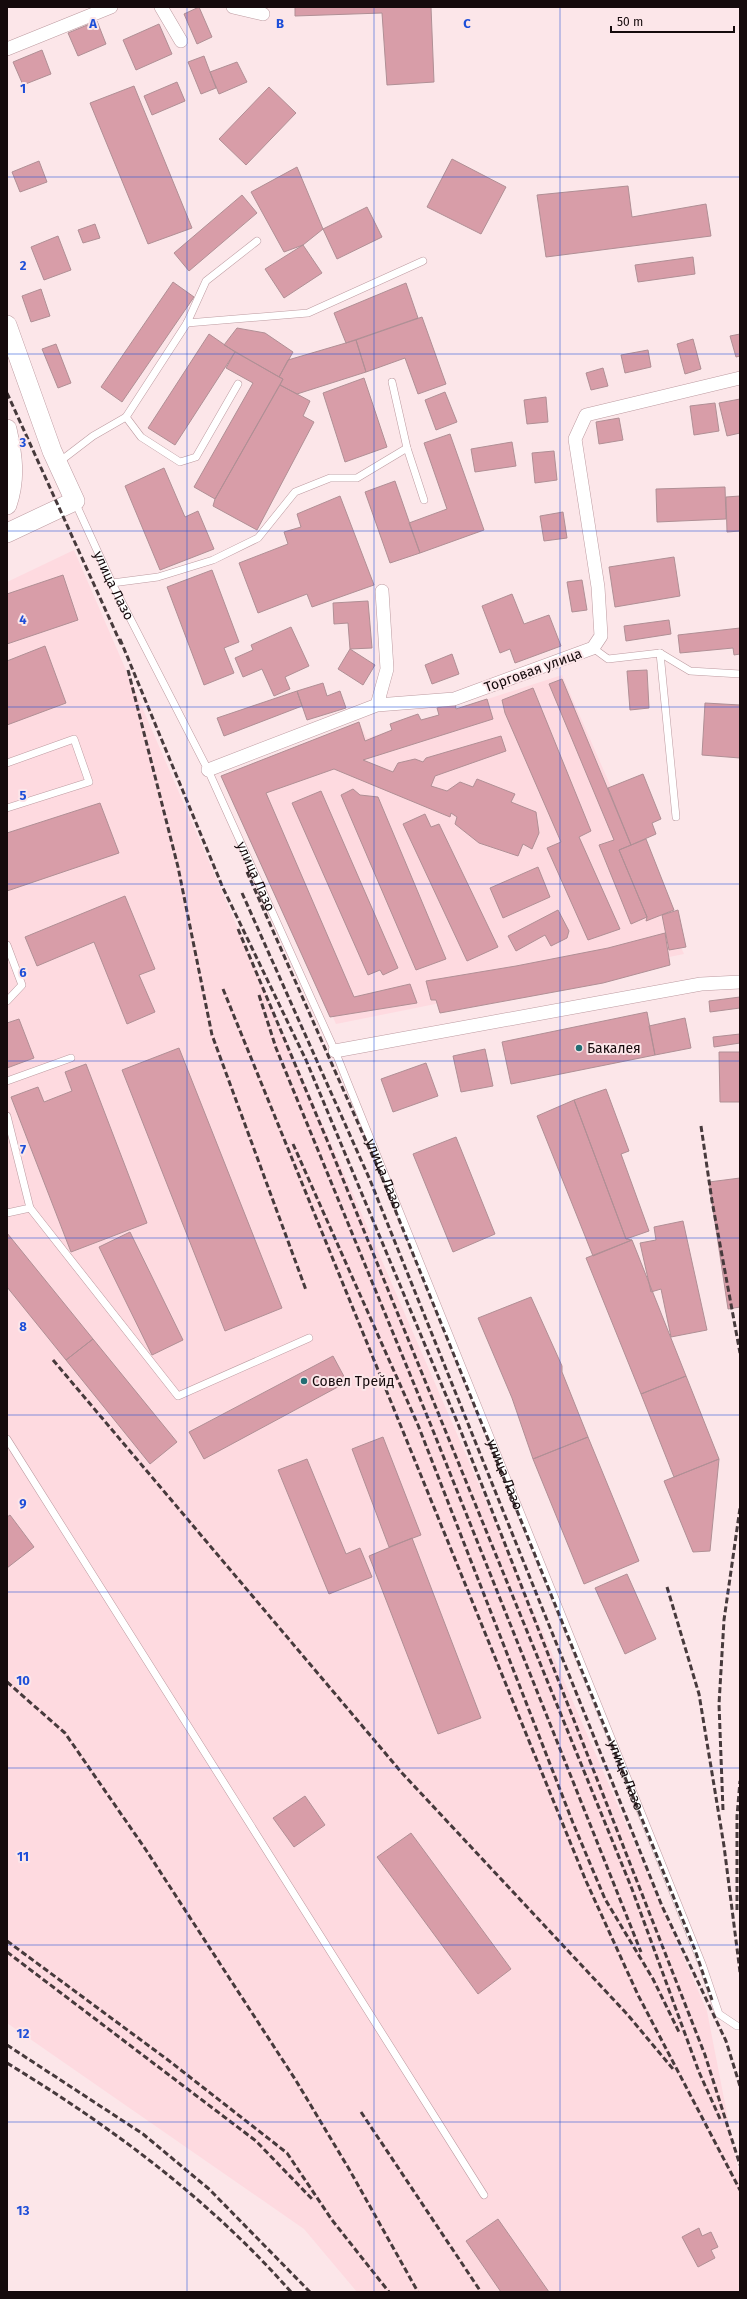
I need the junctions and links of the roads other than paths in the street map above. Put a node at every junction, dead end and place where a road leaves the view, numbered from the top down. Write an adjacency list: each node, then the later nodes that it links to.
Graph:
1 (111, 7): 6 (street)
2 (161, 7): 5 (street)
3 (233, 7): 4 (street)
4 (263, 14)
5 (181, 41)
6 (7, 49)
7 (257, 241): 9 (lane)
8 (423, 261): 9 (lane)
9 (187, 323): 14 (lane)
10 (7, 325): 17 (main road, улица Лазо)
11 (740, 378): 24 (street, Торговая улица)
12 (392, 382): 16 (lane)
13 (238, 384): 14 (lane)
14 (126, 417): 17 (lane)
15 (7, 429): 20 (main road)
16 (407, 448): 18 (lane); 22 (lane)
17 (57, 463): 19 (main road, улица Лазо)
18 (424, 500)
19 (75, 501): 21 (main road); 22 (lane, улица Лазо)
20 (7, 505)
21 (7, 533)
22 (112, 583): 29 (lane, улица Лазо)
23 (382, 591): 27 (street)
24 (593, 648): 25 (lane); 27 (street, Торговая улица)
25 (660, 653): 26 (lane); 31 (lane)
26 (740, 674)
27 (377, 706): 29 (street, Торговая улица)
28 (7, 763): 30 (lane)
29 (208, 770): 35 (lane, улица Лазо)
30 (7, 808)
31 (676, 817)
32 (7, 945): 34 (lane)
33 (740, 982): 35 (street)
34 (7, 1001)
35 (335, 1052): 43 (lane, улица Лазо)
36 (72, 1058): 37 (lane)
37 (7, 1081)
38 (7, 1116): 39 (lane)
39 (30, 1208): 40 (lane); 41 (lane)
40 (7, 1213)
41 (309, 1338)
42 (7, 1439): 44 (lane)
43 (740, 2026)
44 (484, 2195)

